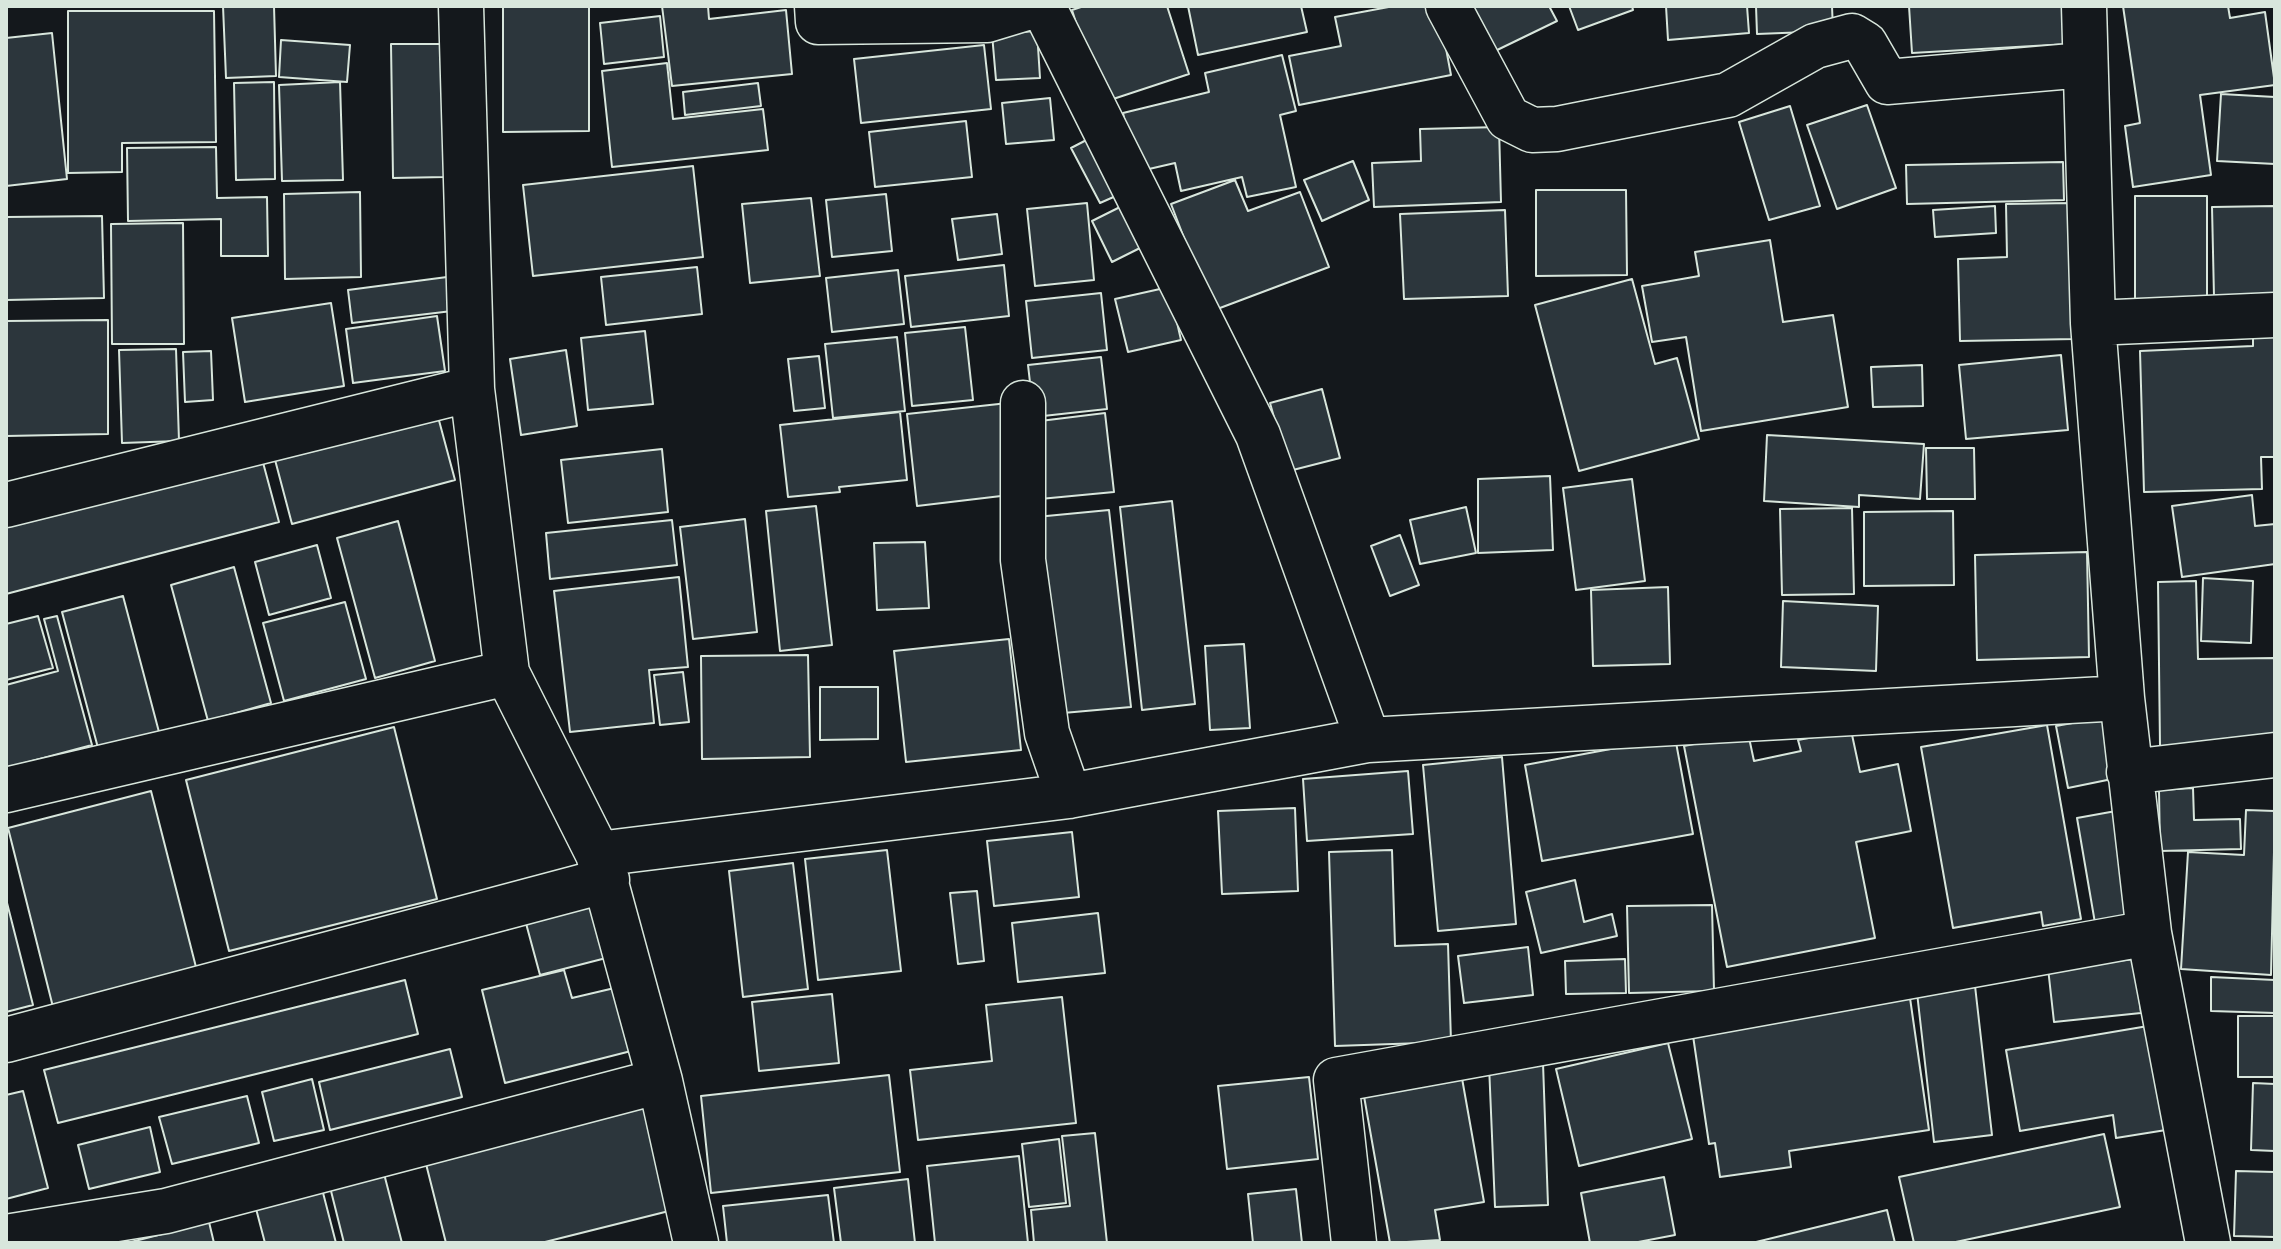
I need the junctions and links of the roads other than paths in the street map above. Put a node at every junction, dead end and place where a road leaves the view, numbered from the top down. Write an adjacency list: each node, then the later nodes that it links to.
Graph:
1 (461, 6): 10 (street)
2 (817, 6): 3 (street)
3 (1033, 6)
4 (1043, 6): 15 (street)
5 (1448, 6): 7 (street)
6 (2084, 6): 7 (street)
7 (2084, 65): 9 (street)
8 (2275, 315): 9 (street)
9 (2093, 323): 14 (street)
10 (472, 389): 12 (street); 13 (street)
11 (1023, 403): 19 (street)
12 (6, 505)
13 (507, 673): 18 (street); 20 (street)
14 (2122, 698): 15 (street); 17 (street)
15 (1368, 740): 19 (street)
16 (2275, 755): 17 (street)
17 (2129, 772): 21 (street)
18 (6, 790)
19 (1069, 796): 20 (street)
20 (602, 867): 22 (street); 23 (street)
21 (2149, 933): 26 (street); 27 (street)
22 (6, 1040)
23 (660, 1081): 24 (street); 25 (street)
24 (6, 1237)
25 (696, 1243)
26 (1354, 1243)
27 (2208, 1243)

